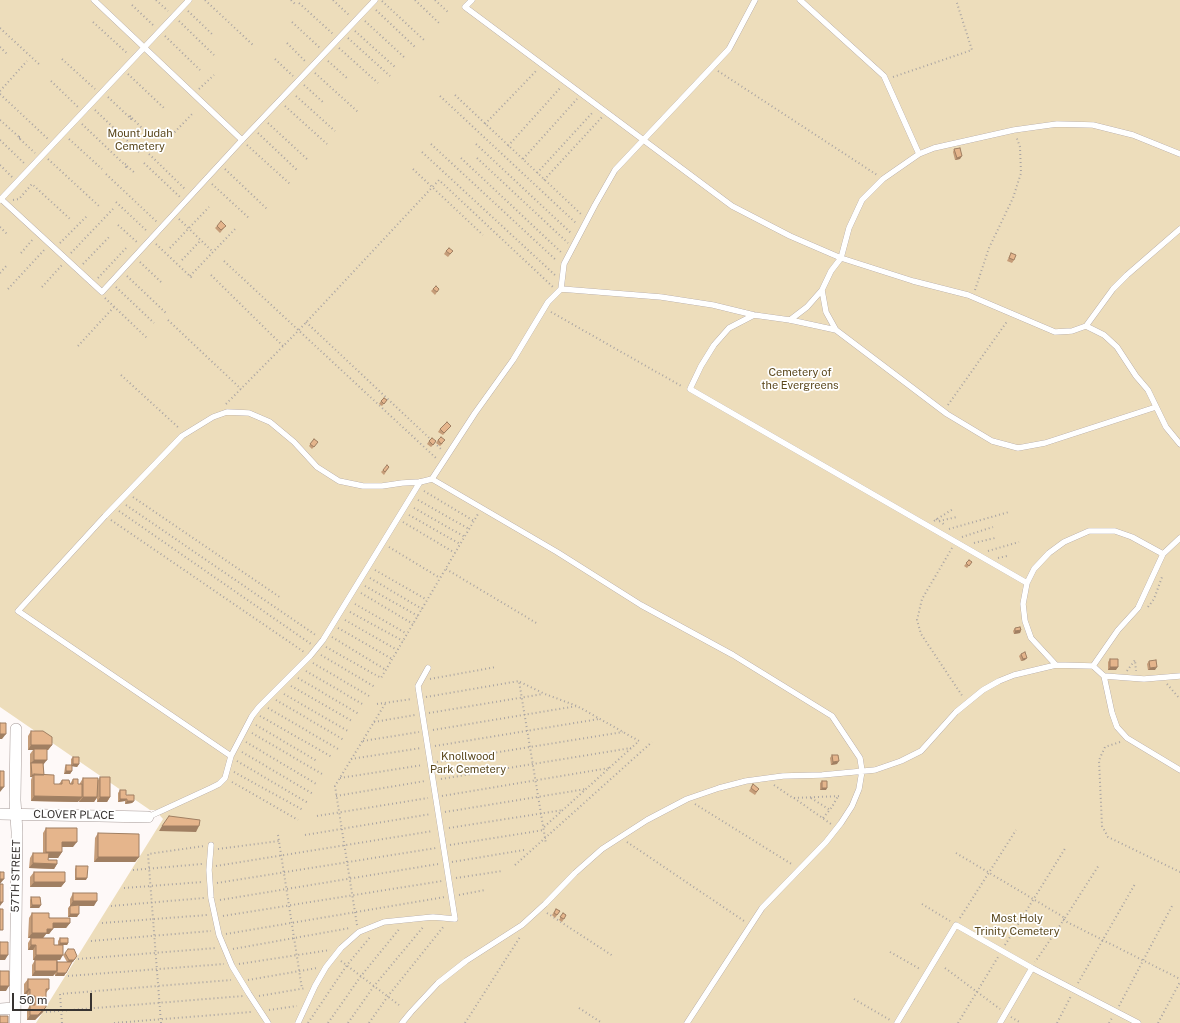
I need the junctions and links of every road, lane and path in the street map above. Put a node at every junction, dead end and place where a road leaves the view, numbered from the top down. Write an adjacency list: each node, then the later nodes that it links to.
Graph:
1 (94, 0): 35 (lane)
2 (156, 0): 21 (path)
3 (189, 0): 19 (lane)
4 (205, 0): 34 (path)
5 (291, 0): 17 (path)
6 (333, 0): 22 (path)
7 (375, 0): 18 (lane)
8 (381, 0): 31 (path)
9 (415, 0): 25 (path)
10 (435, 0): 20 (path)
11 (472, 0): 46 (lane)
12 (755, 0): 48 (lane)
13 (800, 0): 56 (lane)
14 (956, 0): 56 (path)
15 (298, 3): 32 (path)
16 (132, 4): 28 (path)
17 (295, 4)
18 (371, 5): 22 (lane); 37 (path)
19 (183, 7): 21 (lane); 30 (path)
20 (449, 13)
21 (174, 16): 28 (lane); 40 (path)
22 (358, 19): 26 (lane); 41 (path)
23 (93, 22): 43 (path)
24 (292, 22): 39 (path)
25 (439, 23)
26 (350, 27): 29 (lane); 50 (path)
27 (0, 28): 47 (path)
28 (160, 31): 35 (lane); 52 (path)
29 (343, 34): 32 (lane); 54 (path)
30 (214, 35)
31 (424, 40)
32 (336, 41): 39 (lane); 60 (path)
33 (287, 43): 49 (path)
34 (254, 46)
35 (145, 47): 43 (lane); 65 (lane)
36 (0, 48): 38 (path)
37 (416, 48)
38 (7, 54)
39 (324, 54): 49 (lane); 55 (path)
40 (214, 55)
41 (405, 58)
42 (62, 59): 63 (path)
43 (134, 59): 51 (lane)
44 (276, 59): 58 (path)
45 (27, 61): 62 (path)
46 (542, 64): 59 (lane); 81 (path)
47 (41, 66)
48 (712, 67): 90 (lane); 117 (path)
49 (311, 68): 58 (lane); 75 (path)
50 (396, 68)
51 (124, 70): 63 (lane); 73 (path)
52 (200, 70)
53 (214, 75): 65 (path)
54 (390, 76)
55 (348, 79)
56 (886, 80): 99 (lane)
57 (51, 81): 74 (path)
58 (299, 81): 61 (lane); 70 (path)
59 (566, 82): 66 (lane); 95 (path)
60 (378, 83)
61 (290, 90): 69 (lane); 84 (path)
62 (0, 91)
63 (101, 93): 71 (lane); 85 (path)
64 (0, 94): 91 (path)
65 (194, 94): 89 (lane)
66 (582, 94): 72 (lane); 104 (path)
67 (454, 95): 81 (path)
68 (440, 96): 140 (path)
69 (280, 101): 78 (lane); 92 (path)
70 (324, 103)
71 (90, 105): 74 (lane); 96 (path)
72 (598, 106): 76 (lane); 113 (path)
73 (164, 108)
74 (84, 112): 79 (lane)
75 (358, 112)
76 (607, 112): 90 (lane); 118 (path)
77 (193, 113): 87 (path)
78 (263, 118): 82 (lane); 105 (path)
79 (76, 119): 86 (lane); 115 (path)
80 (0, 120): 101 (path)
81 (485, 124): 95 (path)
82 (253, 129): 89 (lane); 112 (path)
83 (1014, 130): 99 (lane); 100 (lane); 178 (path)
84 (334, 131)
85 (147, 133)
86 (63, 134): 91 (lane); 110 (path)
87 (169, 138)
88 (0, 140): 109 (path)
89 (242, 140): 107 (lane); 120 (path)
90 (644, 140): 134 (lane); 159 (lane)
91 (53, 144): 101 (lane)
92 (327, 144)
93 (431, 144): 164 (path)
94 (476, 144): 147 (path)
95 (508, 146): 104 (path)
96 (139, 152)
97 (422, 152): 169 (path)
98 (149, 154): 122 (path)
99 (919, 154): 117 (lane)
100 (1180, 154)
101 (42, 156): 109 (lane); 126 (path)
102 (461, 158): 158 (path)
103 (477, 158): 154 (path)
104 (523, 159): 113 (path)
105 (308, 160)
106 (144, 163): 125 (path)
107 (220, 164): 116 (lane); 129 (path)
108 (0, 165): 119 (path)
109 (30, 168): 119 (lane)
110 (102, 169)
111 (413, 169): 121 (path)
112 (298, 171)
113 (537, 173): 118 (path)
114 (106, 174): 137 (path)
115 (136, 174)
116 (206, 179): 122 (lane); 133 (path)
117 (883, 179): 159 (lane)
118 (544, 180): 134 (path)
119 (17, 182): 123 (lane)
120 (290, 184)
121 (432, 187): 144 (path); 176 (path); 186 (path)
122 (191, 195): 125 (lane)
123 (2, 200): 132 (path); 142 (lane)
124 (116, 202): 146 (path)
125 (185, 202): 130 (lane)
126 (100, 207)
127 (208, 207): 138 (path)
128 (113, 209): 160 (path)
129 (267, 209)
130 (173, 215): 137 (lane); 138 (path)
131 (87, 216): 151 (path)
132 (70, 219)
133 (250, 219)
134 (587, 220): 140 (lane)
135 (118, 225): 152 (path)
136 (0, 227): 143 (path)
137 (162, 227): 146 (lane)
138 (188, 228): 148 (path); 153 (path)
139 (236, 228): 155 (path)
140 (582, 229): 147 (lane)
141 (1180, 229): 188 (lane)
142 (38, 233): 149 (lane); 156 (path)
143 (8, 235)
144 (483, 235)
145 (109, 237): 165 (path)
146 (152, 238): 152 (lane); 155 (path)
147 (578, 239): 154 (lane)
148 (201, 240): 155 (path); 161 (path)
149 (50, 244): 151 (lane); 174 (path)
150 (127, 247): 172 (path)
151 (55, 248): 160 (lane)
152 (143, 248): 157 (lane)
153 (170, 248)
154 (573, 248): 158 (lane)
155 (213, 252)
156 (21, 253)
157 (134, 257): 166 (lane); 171 (path)
158 (568, 258): 164 (lane)
159 (841, 258): 175 (lane); 178 (lane)
160 (67, 259): 165 (lane); 173 (path)
161 (182, 260)
162 (224, 261): 189 (path)
163 (8, 264): 167 (path)
164 (564, 268): 169 (lane)
165 (78, 269): 172 (lane)
166 (121, 271): 170 (lane); 181 (path)
167 (0, 273)
168 (211, 275): 193 (path)
169 (562, 281): 176 (lane)
170 (111, 282): 172 (lane); 187 (path)
171 (161, 282)
172 (93, 283)
173 (42, 287)
174 (8, 289)
175 (822, 290): 185 (lane); 190 (lane)
176 (559, 291): 180 (lane); 183 (lane)
177 (100, 294): 179 (path)
178 (973, 297): 182 (lane)
179 (114, 307): 191 (path); 192 (path)
180 (544, 308): 196 (path); 202 (lane)
181 (167, 314)
182 (1012, 314): 188 (lane); 198 (path)
183 (754, 315): 185 (lane); 196 (lane)
184 (168, 320): 195 (path)
185 (790, 320): 190 (lane)
186 (306, 322): 189 (path); 202 (path)
187 (154, 323)
188 (1086, 326): 197 (lane)
189 (299, 330): 193 (path); 203 (path)
190 (836, 330): 198 (lane)
191 (148, 339)
192 (78, 346)
193 (283, 346): 195 (path)
194 (121, 375): 200 (path)
195 (241, 389): 199 (path)
196 (690, 389): 224 (lane)
197 (1156, 407): 198 (lane); 201 (lane)
198 (944, 411)
199 (213, 417): 200 (lane); 205 (lane)
200 (185, 434): 207 (lane)
201 (1180, 444)
202 (448, 455): 203 (lane)
203 (442, 463): 204 (lane)
204 (432, 479): 205 (lane); 212 (lane)
205 (420, 482): 240 (lane)
206 (422, 489): 219 (path)
207 (127, 493): 209 (lane); 243 (path)
208 (416, 498): 223 (path)
209 (120, 501): 211 (lane); 256 (path)
210 (411, 506): 225 (path)
211 (114, 507): 216 (lane); 258 (path)
212 (482, 508): 219 (path); 323 (lane)
213 (953, 509): 220 (path)
214 (1009, 512): 224 (path)
215 (406, 513): 230 (path)
216 (105, 516): 259 (path); 314 (lane)
217 (957, 517): 220 (path)
218 (402, 521): 233 (path)
219 (474, 521): 223 (path)
220 (939, 522): 221 (path)
221 (945, 525)
222 (993, 527): 228 (path)
223 (469, 529): 225 (path)
224 (939, 532): 228 (lane)
225 (465, 537): 230 (path)
226 (995, 538): 232 (path)
227 (1180, 538): 235 (lane)
228 (954, 541): 232 (lane); 285 (path)
229 (1019, 542): 234 (path)
230 (460, 544): 233 (path)
231 (387, 546): 239 (path)
232 (963, 546): 234 (lane)
233 (455, 553): 237 (path)
234 (977, 554): 241 (lane)
235 (1163, 554): 241 (lane); 262 (lane)
236 (372, 569): 245 (path)
237 (446, 569): 239 (path); 252 (path)
238 (368, 576): 247 (path)
239 (440, 578): 245 (path)
240 (358, 582): 242 (lane); 249 (path)
241 (1027, 583): 261 (lane)
242 (354, 589): 244 (lane); 251 (path)
243 (281, 598)
244 (348, 600): 246 (lane); 253 (path)
245 (427, 601): 247 (path)
246 (343, 608): 248 (lane); 255 (path)
247 (422, 609): 249 (path)
248 (338, 616): 250 (lane); 257 (path)
249 (418, 616): 251 (path)
250 (332, 624): 256 (lane); 260 (path)
251 (414, 624): 253 (path)
252 (538, 624)
253 (407, 634): 255 (path)
254 (332, 637): 266 (path)
255 (403, 641): 257 (path)
256 (324, 643): 258 (lane); 266 (path)
257 (398, 650): 260 (path)
258 (318, 651): 259 (lane); 276 (path)
259 (311, 659): 279 (path); 314 (lane)
260 (392, 659): 266 (path)
261 (1056, 665): 262 (lane); 285 (lane)
262 (1093, 666): 268 (lane)
263 (496, 667): 273 (path)
264 (428, 668): 273 (lane)
265 (305, 670): 287 (path)
266 (386, 670)
267 (1126, 672): 271 (path)
268 (1104, 676): 271 (lane); 304 (lane)
269 (1180, 676): 272 (lane)
270 (297, 677): 290 (path)
271 (1137, 678): 272 (lane)
272 (1161, 678): 283 (path)
273 (421, 681): 280 (lane)
274 (519, 681): 278 (path); 280 (path); 281 (path)
275 (289, 685): 295 (path)
276 (375, 687)
277 (281, 692): 299 (path)
278 (545, 694): 281 (path); 289 (path)
279 (369, 696)
280 (420, 698): 284 (path); 291 (lane)
281 (522, 698): 291 (path); 293 (path)
282 (274, 699): 305 (path)
283 (1180, 699)
284 (386, 703): 286 (path); 296 (path)
285 (967, 703): 323 (lane)
286 (377, 704)
287 (364, 705)
288 (266, 706): 312 (path)
289 (577, 706): 293 (path); 294 (path)
290 (359, 714)
291 (423, 714): 296 (path); 300 (lane)
292 (259, 715): 315 (path)
293 (525, 715): 300 (path); 301 (path)
294 (600, 719): 301 (path); 303 (path)
295 (352, 721)
296 (374, 722): 307 (path)
297 (254, 723): 317 (path)
298 (16, 729): 341 (street, 57TH STREET)
299 (348, 731)
300 (425, 731): 307 (path); 309 (lane)
301 (527, 731): 309 (path); 310 (path)
302 (249, 732): 324 (path)
303 (623, 732): 310 (path); 311 (path)
304 (1127, 738): 322 (lane); 375 (path)
305 (344, 740)
306 (245, 741): 330 (path)
307 (362, 741): 316 (path)
308 (652, 742): 354 (path)
309 (428, 747): 316 (path); 318 (lane)
310 (530, 747): 318 (path); 319 (path)
311 (632, 748): 319 (path); 321 (path)
312 (338, 749)
313 (241, 751): 331 (path)
314 (231, 756): 320 (lane); 337 (path)
315 (332, 757)
316 (351, 759): 326 (path)
317 (318, 761)
318 (431, 764): 326 (path); 327 (lane)
319 (533, 764): 327 (path); 328 (path)
320 (228, 768): 325 (lane); 338 (path)
321 (609, 768): 328 (path); 339 (path)
322 (1180, 770)
323 (862, 771): 349 (lane); 468 (lane)
324 (322, 774)
325 (225, 778): 346 (lane); 348 (path)
326 (340, 778): 332 (path)
327 (433, 780): 332 (path); 333 (lane)
328 (536, 780): 333 (path); 343 (path)
329 (777, 783): 335 (path)
330 (318, 785)
331 (312, 794)
332 (336, 796): 342 (path)
333 (436, 797): 342 (path); 351 (lane)
334 (810, 797): 335 (path); 340 (path); 340 (path)
335 (793, 798): 347 (path)
336 (696, 801): 371 (path)
337 (308, 802)
338 (303, 810)
339 (563, 810): 343 (path); 350 (path)
340 (830, 810): 347 (path)
341 (16, 813): 344 (street, CLOVER PLACE); 346 (street, CLOVER PLACE); 449 (street, 57TH STREET)
342 (339, 813): 345 (path); 358 (path)
343 (541, 813): 350 (path); 351 (path)
344 (0, 814)
345 (317, 816)
346 (148, 817)
347 (823, 818): 349 (path)
348 (298, 820)
349 (837, 828): 371 (lane)
350 (544, 829): 354 (path); 359 (path)
351 (441, 830): 358 (path); 359 (lane)
352 (1016, 830): 376 (path)
353 (278, 835): 356 (path)
354 (545, 838): 357 (path); 367 (path)
355 (628, 838): 406 (path)
356 (279, 841): 360 (path); 364 (path)
357 (546, 844)
358 (344, 846): 364 (path); 365 (path)
359 (444, 846): 365 (path); 366 (lane)
360 (211, 847): 369 (lane); 370 (path)
361 (1066, 847): 388 (path)
362 (524, 850): 366 (path)
363 (956, 853): 376 (path)
364 (281, 856): 369 (path); 374 (path)
365 (347, 862): 374 (path); 377 (path)
366 (446, 863): 377 (path); 378 (lane)
367 (515, 865)
368 (1099, 865): 399 (path)
369 (209, 866): 370 (path); 379 (lane)
370 (149, 869): 372 (path); 381 (path)
371 (799, 869): 406 (lane)
372 (134, 870)
373 (502, 871): 378 (path)
374 (284, 872): 379 (path); 383 (path)
375 (1180, 872)
376 (989, 873): 388 (path); 407 (path)
377 (350, 878): 383 (path); 385 (path)
378 (449, 880): 385 (path); 386 (lane)
379 (210, 883): 381 (path); 387 (lane)
380 (1135, 884): 413 (path)
381 (150, 886): 382 (path); 389 (path)
382 (124, 888)
383 (286, 889): 387 (path); 391 (path)
384 (485, 890): 386 (path)
385 (352, 895): 391 (path); 395 (path)
386 (452, 896): 395 (path); 398 (lane)
387 (211, 899): 389 (path); 396 (lane)
388 (1034, 899): 399 (path); 417 (path)
389 (151, 903): 392 (path); 400 (path)
390 (922, 904): 407 (path)
391 (289, 905): 396 (path); 405 (path)
392 (111, 906)
393 (1172, 906): 424 (path)
394 (546, 911): 422 (path)
395 (355, 912): 405 (path); 408 (path)
396 (214, 916): 400 (path); 409 (lane)
397 (431, 917): 398 (lane); 401 (lane); 439 (path)
398 (451, 918): 444 (path)
399 (1065, 918): 402 (path)
400 (152, 919): 404 (path); 410 (path)
401 (407, 919): 403 (lane); 434 (path)
402 (1063, 920): 413 (path); 429 (path)
403 (384, 922): 408 (lane); 426 (path)
404 (102, 923)
405 (292, 923): 409 (path); 412 (path)
406 (751, 925): 471 (lane)
407 (956, 925): 417 (lane); 432 (lane)
408 (358, 930): 412 (path); 415 (lane)
409 (218, 933): 410 (path); 416 (lane)
410 (154, 936): 414 (path); 419 (path)
411 (517, 936): 469 (path)
412 (294, 939): 416 (path); 420 (path)
413 (1102, 940): 424 (path); 441 (path)
414 (91, 941)
415 (341, 948): 420 (path); 421 (lane)
416 (224, 949): 419 (path); 425 (lane)
417 (1002, 951): 429 (lane); 442 (path)
418 (890, 952): 432 (path)
419 (155, 953): 423 (path); 430 (path)
420 (297, 954): 425 (path); 431 (path)
421 (334, 956): 426 (path); 427 (lane)
422 (613, 956)
423 (78, 959)
424 (1143, 961): 436 (path); 455 (path)
425 (232, 964): 430 (path); 435 (lane)
426 (347, 965): 434 (path); 464 (path)
427 (326, 967): 431 (path); 438 (lane)
428 (945, 968): 442 (path)
429 (1032, 968): 441 (lane); 456 (lane)
430 (156, 969): 433 (path); 437 (path)
431 (299, 971): 435 (path); 440 (path)
432 (926, 973): 472 (lane)
433 (68, 976)
434 (361, 976): 439 (path); 465 (path)
435 (241, 980): 437 (path); 443 (lane)
436 (1180, 981): 477 (path)
437 (158, 986): 446 (path); 452 (path)
438 (315, 986): 440 (path); 447 (lane)
439 (374, 986): 444 (path); 466 (path)
440 (302, 988): 443 (path)
441 (1074, 990): 455 (lane); 475 (path)
442 (976, 992): 456 (path); 473 (path)
443 (250, 996): 446 (path); 453 (lane)
444 (388, 996): 448 (path); 467 (path)
445 (854, 1000): 472 (path)
446 (159, 1003): 452 (path); 457 (path)
447 (306, 1005): 453 (path); 463 (lane)
448 (400, 1005)
449 (14, 1008): 451 (street); 458 (street, 57TH STREET)
450 (580, 1008): 470 (path)
451 (0, 1009)
452 (61, 1010): 454 (path); 459 (path)
453 (260, 1011): 457 (path); 462 (lane)
454 (46, 1012)
455 (1116, 1012): 476 (lane)
456 (1006, 1014): 474 (lane)
457 (160, 1020): 460 (path); 461 (path)
458 (14, 1023)
459 (62, 1023)
460 (114, 1023)
461 (161, 1023)
462 (268, 1023)
463 (298, 1023)
464 (308, 1023)
465 (328, 1023)
466 (348, 1023)
467 (369, 1023)
468 (402, 1023)
469 (465, 1023)
470 (602, 1023)
471 (687, 1023)
472 (896, 1023)
473 (958, 1023)
474 (1000, 1023)
475 (1057, 1023)
476 (1138, 1023)
477 (1158, 1023)

